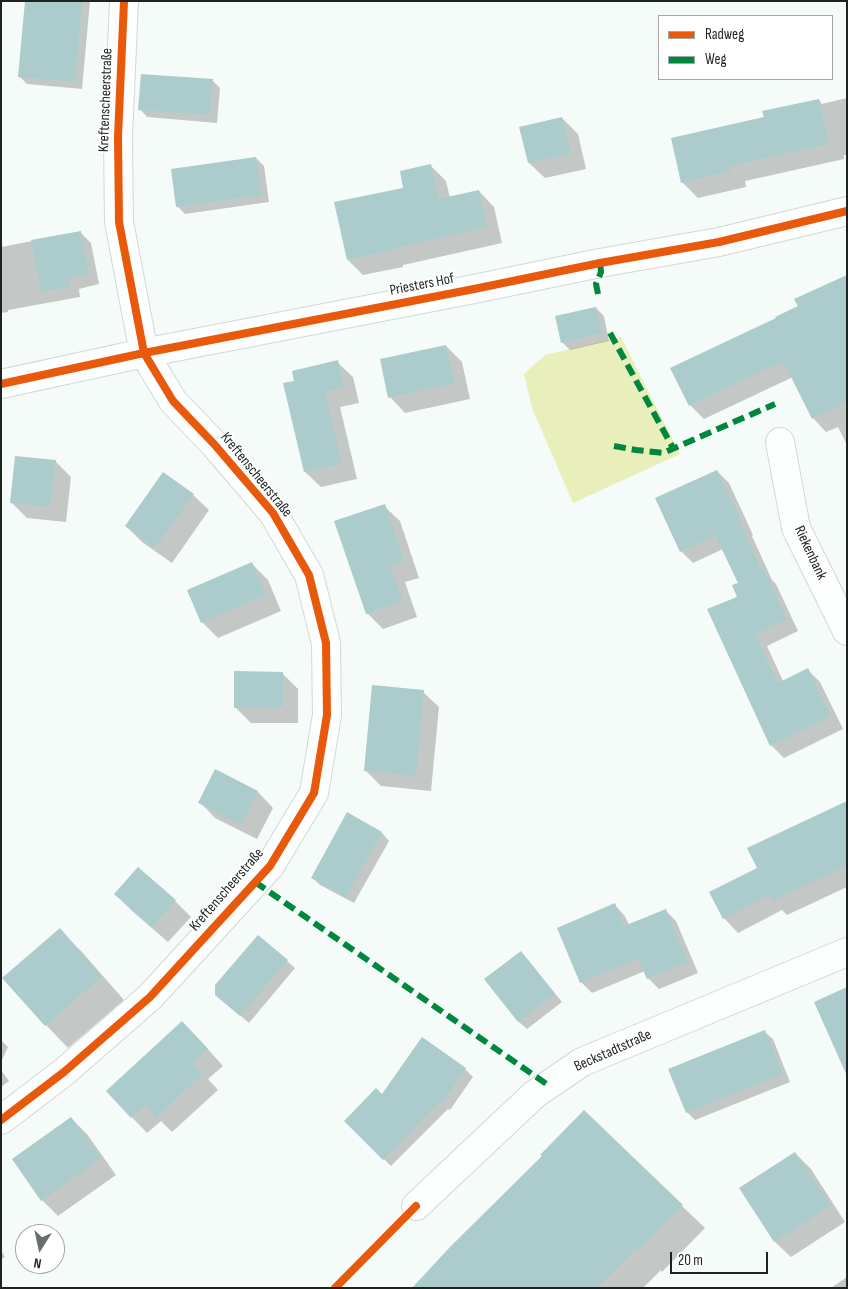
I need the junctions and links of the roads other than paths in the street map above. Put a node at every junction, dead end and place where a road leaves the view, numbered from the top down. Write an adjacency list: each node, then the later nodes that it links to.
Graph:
1 (124, 1): 3 (street, Kreftenscheerstraße)
2 (847, 212): 3 (street, Priesters Hof)
3 (144, 353): 4 (street, Priesters Hof); 8 (street, Kreftenscheerstraße)
4 (1, 384)
5 (780, 442): 6 (street, Riekenbank)
6 (847, 631)
7 (847, 952): 9 (street, Beckstadtstraße)
8 (1, 1120)
9 (416, 1206)

